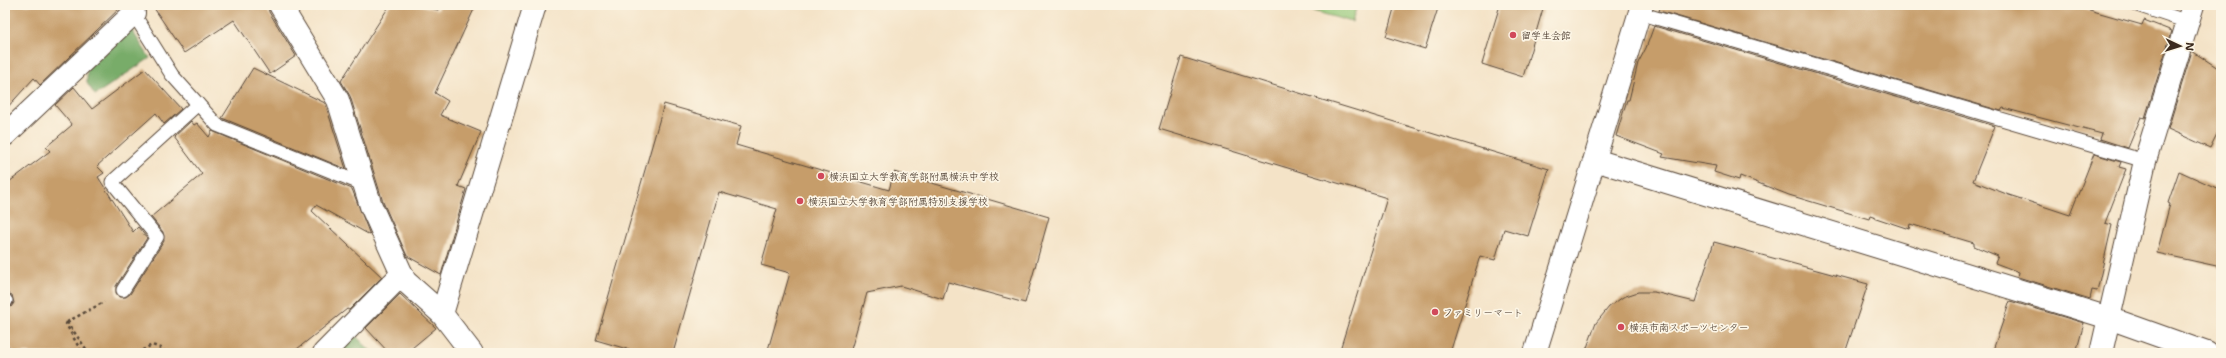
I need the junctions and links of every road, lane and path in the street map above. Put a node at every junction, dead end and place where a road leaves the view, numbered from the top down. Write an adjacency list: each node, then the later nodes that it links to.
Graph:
1 (280, 5): 11 (street)
2 (534, 5): 14 (street)
3 (2137, 5): 6 (lane)
4 (131, 9): 7 (lane); 8 (street)
5 (1640, 9): 9 (street); 10 (lane)
6 (2190, 14): 10 (street)
7 (198, 104): 11 (lane); 13 (lane)
8 (5, 135)
9 (1595, 160): 15 (street); 23 (street)
10 (2145, 161): 15 (street)
11 (365, 185): 12 (street)
12 (402, 274): 14 (street); 21 (street)
13 (123, 290): 16 (path)
14 (442, 314): 22 (street)
15 (2109, 318): 24 (street); 25 (street)
16 (67, 322): 17 (path); 18 (path)
17 (82, 353)
18 (89, 353)
19 (137, 353): 20 (path)
20 (166, 353)
21 (324, 353)
22 (472, 353)
23 (1535, 353)
24 (2101, 353)
25 (2207, 353)

